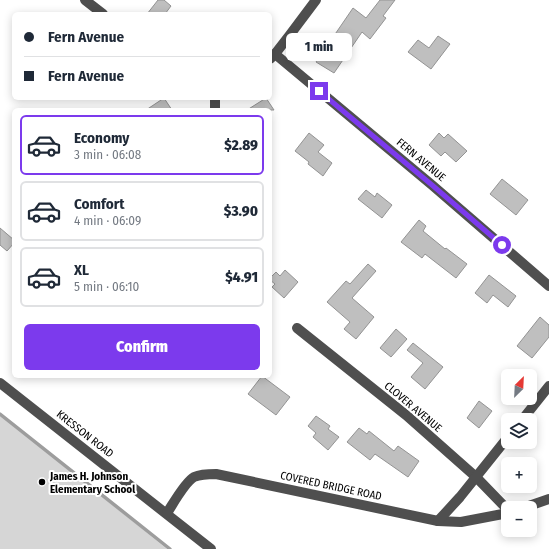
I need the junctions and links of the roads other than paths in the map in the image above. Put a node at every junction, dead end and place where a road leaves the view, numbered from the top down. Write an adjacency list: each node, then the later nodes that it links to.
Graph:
1 (84, 0): 3 (street)
2 (316, 0): 4 (street)
3 (100, 12)
4 (273, 56): 5 (street, FERN AVENUE)
5 (549, 286)
6 (297, 328): 11 (street, CLOVER AVENUE)
7 (0, 383): 15 (street, KRESSON ROAD)
8 (549, 386): 9 (street)
9 (528, 413)
10 (501, 446): 11 (street)
11 (476, 477): 14 (street, CLOVER AVENUE); 17 (street)
12 (549, 499): 13 (street)
13 (537, 503)
14 (501, 504)
15 (166, 513): 17 (street, COVERED BRIDGE ROAD); 18 (street, KRESSON ROAD)
16 (501, 513): 17 (street, COVERED BRIDGE ROAD)
17 (438, 521)
18 (211, 549)

